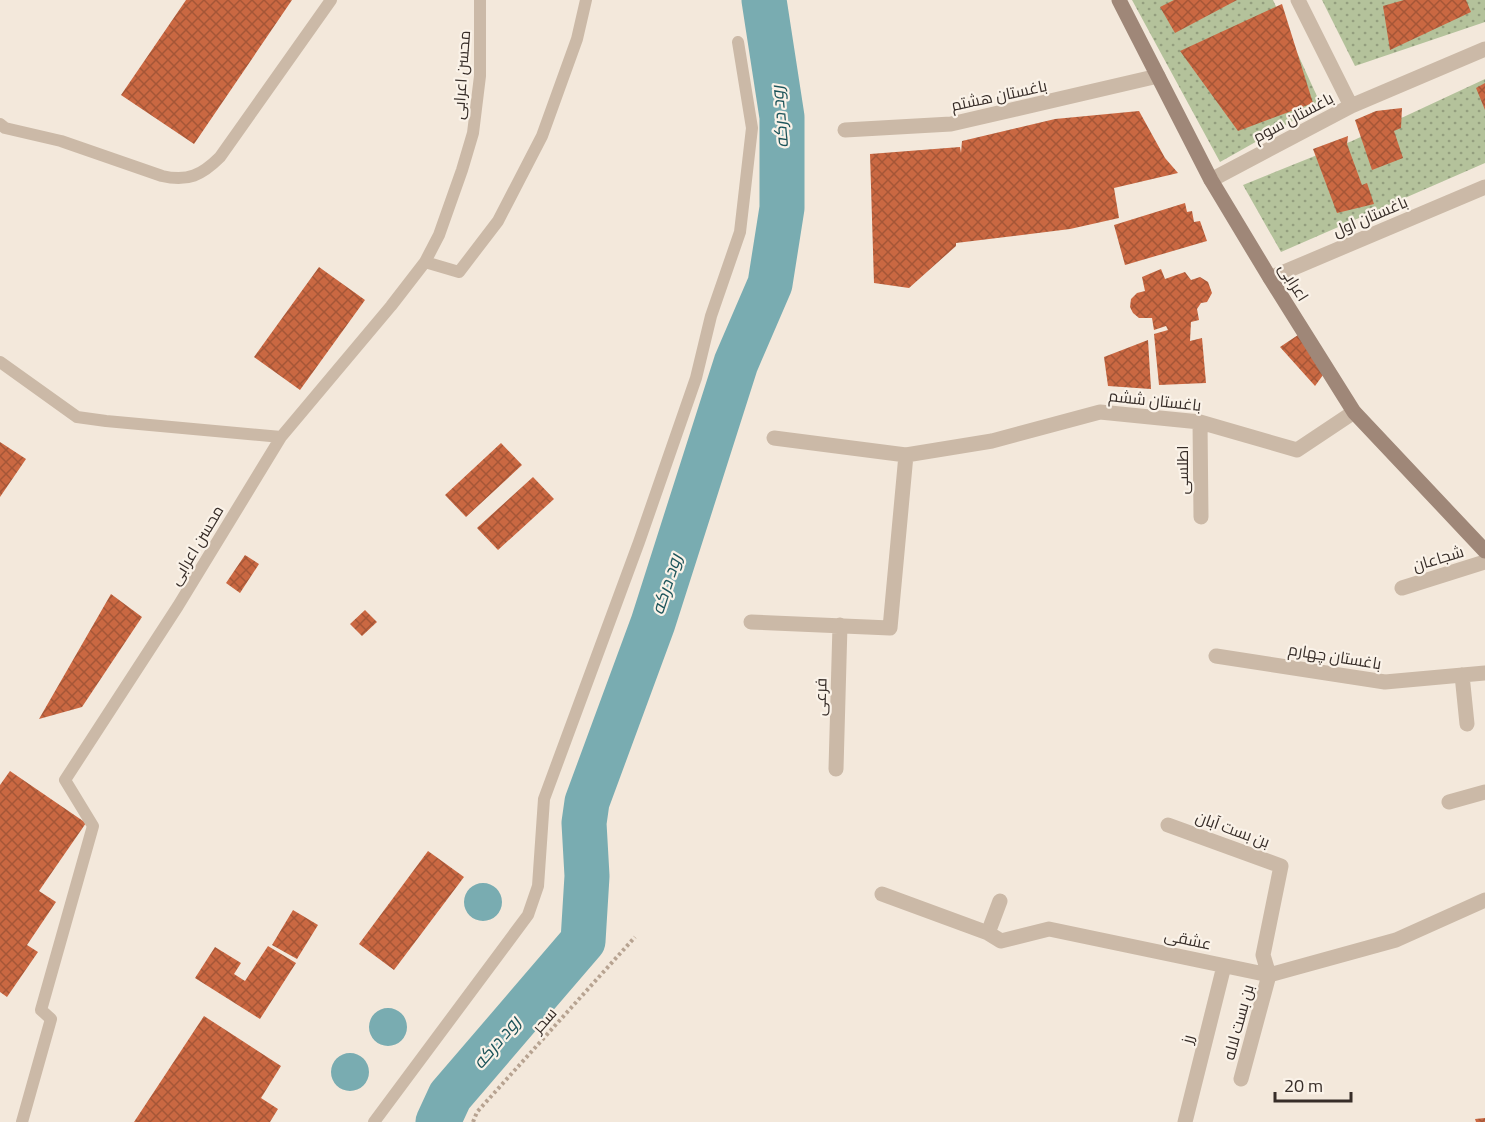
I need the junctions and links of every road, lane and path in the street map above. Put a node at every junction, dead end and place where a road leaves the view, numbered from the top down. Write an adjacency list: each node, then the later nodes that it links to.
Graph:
1 (331, 0): 10 (lane)
2 (480, 0): 14 (lane, محسن اعرابی)
3 (586, 0): 14 (lane)
4 (1119, 0): 8 (street, اعرابی)
5 (1298, 0): 9 (street, باغستان سوم)
6 (738, 42): 45 (lane)
7 (1485, 49): 9 (street)
8 (1158, 76): 11 (street, باغستان هشتم); 12 (street, اعرابی)
9 (1351, 106): 12 (street, باغستان سوم)
10 (0, 124)
11 (845, 130)
12 (1211, 180): 15 (street, اعرابی)
13 (1485, 187): 15 (street, باغستان اول)
14 (425, 262): 19 (lane, محسن اعرابی)
15 (1270, 278): 17 (street, اعرابی)
16 (0, 362): 19 (lane)
17 (1354, 412): 18 (street, باغستان ششم); 23 (street, اعرابی)
18 (1200, 422): 21 (street, باغستان ششم); 22 (street, اطلسی)
19 (281, 437): 44 (lane, محسن اعرابی)
20 (774, 438): 21 (street, باغستان ششم)
21 (906, 455): 27 (street)
22 (1201, 517)
23 (1485, 551)
24 (1485, 562): 25 (street, شجاعان)
25 (1402, 588)
26 (751, 622): 27 (street)
27 (840, 625): 32 (street, فرعی)
28 (1216, 656): 30 (street, باغستان چهارم)
29 (1485, 673): 30 (street, باغستان چهارم)
30 (1462, 675): 31 (street)
31 (1467, 724)
32 (836, 769)
33 (1485, 792): 34 (street)
34 (1449, 802)
35 (1168, 825): 42 (street, بن بست آبان)
36 (882, 894): 39 (street, عشقی)
37 (1485, 900): 42 (street, عشقی)
38 (1000, 901): 39 (street)
39 (988, 933): 41 (street, عشقی)
40 (635, 937): 46 (path, سحر)
41 (1224, 966): 42 (street, عشقی); 47 (street, رز)
42 (1269, 975): 43 (street, بن بست لاله)
43 (1241, 1079)
44 (22, 1122)
45 (374, 1122)
46 (473, 1122)
47 (1185, 1122)

